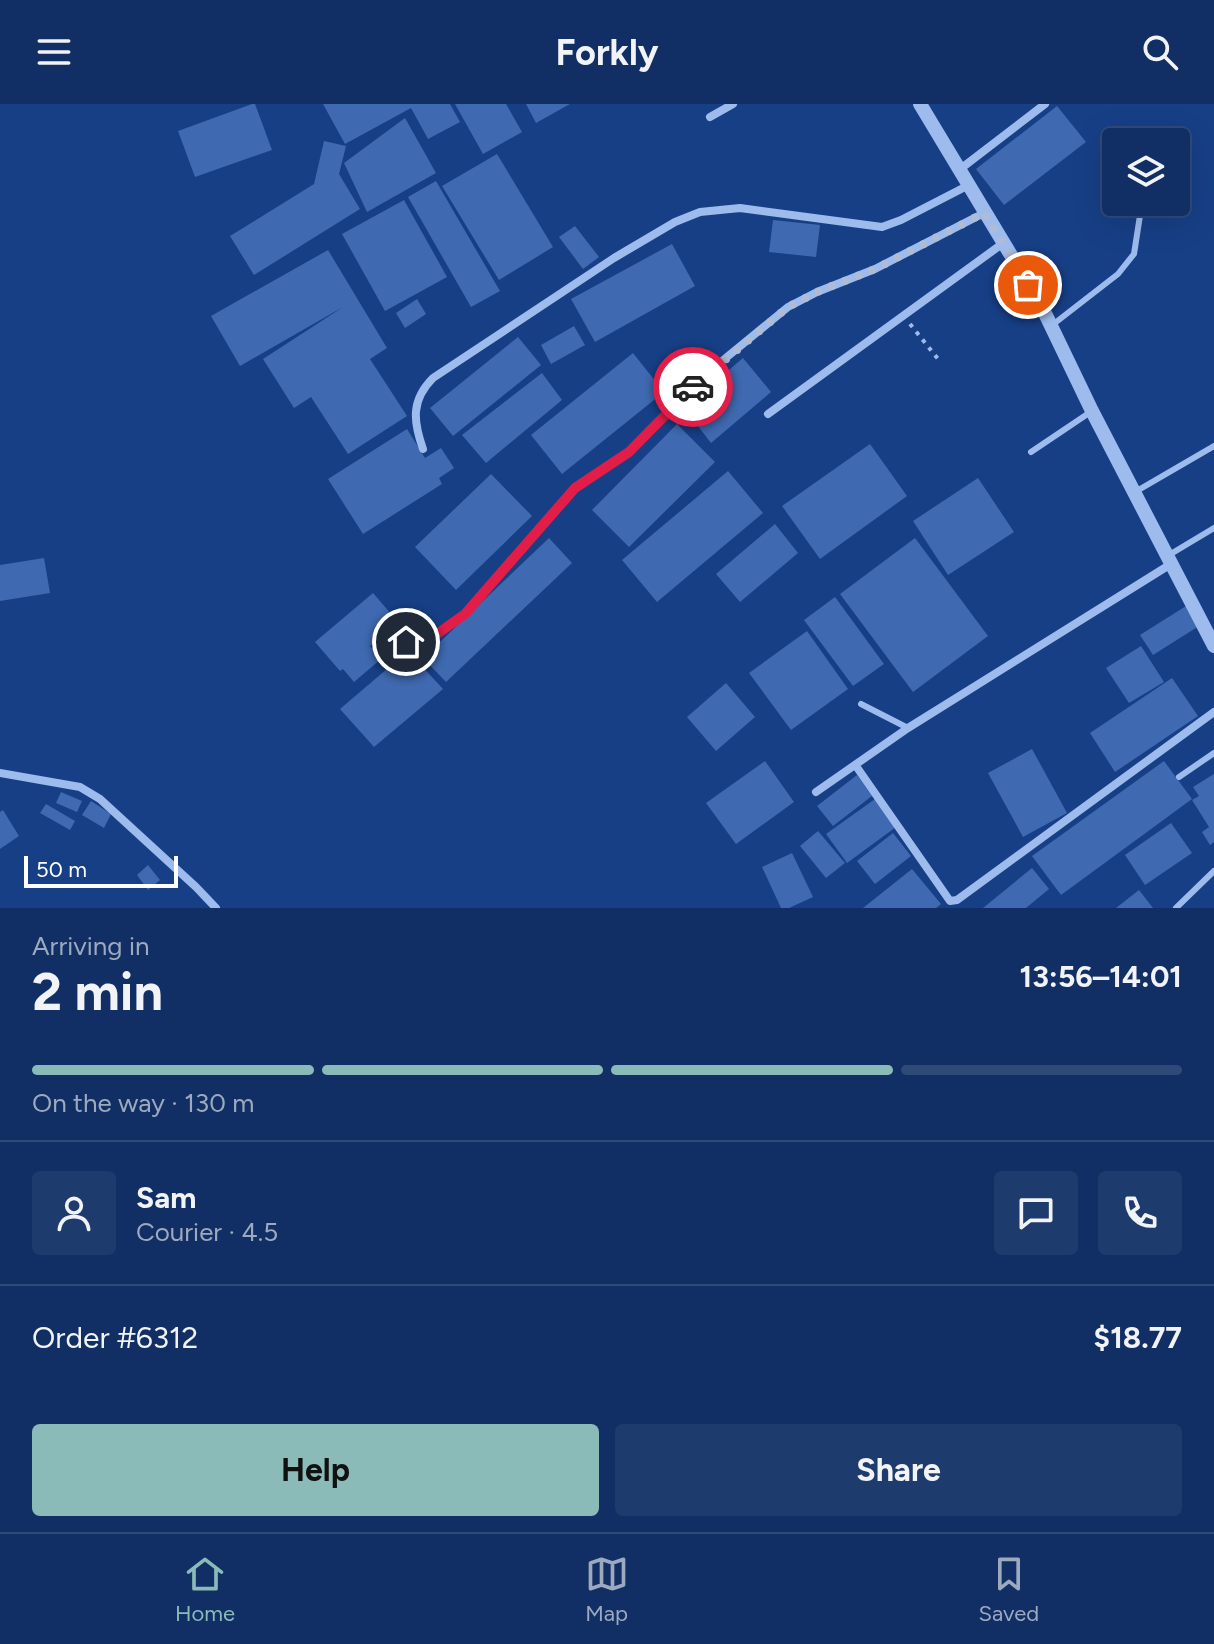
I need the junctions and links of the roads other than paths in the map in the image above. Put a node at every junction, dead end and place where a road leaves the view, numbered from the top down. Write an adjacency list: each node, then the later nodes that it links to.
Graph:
1 (733, 104): 5 (street)
2 (920, 104): 6 (street)
3 (1045, 104): 4 (street)
4 (1033, 108): 6 (street)
5 (710, 117)
6 (958, 171): 7 (street)
7 (967, 186): 8 (street); 15 (street)
8 (984, 213): 10 (street); 20 (street)
9 (1140, 216): 11 (lane)
10 (1002, 244): 11 (street); 13 (street)
11 (1051, 326): 12 (street)
12 (1092, 411): 16 (lane); 17 (street)
13 (768, 414)
14 (1214, 446): 17 (lane)
15 (423, 449)
16 (1031, 452)
17 (1135, 492): 19 (street)
18 (1214, 528): 19 (lane)
19 (1169, 560): 21 (street); 24 (street)
20 (406, 642)
21 (1214, 646)
22 (861, 704): 24 (lane)
23 (1214, 712): 26 (street)
24 (908, 728): 26 (street)
25 (1214, 753): 28 (lane)
26 (856, 766): 29 (street)
27 (0, 773): 31 (street)
28 (1179, 777)
29 (816, 792)
30 (1214, 871): 32 (lane)
31 (216, 908)
32 (1176, 908)

